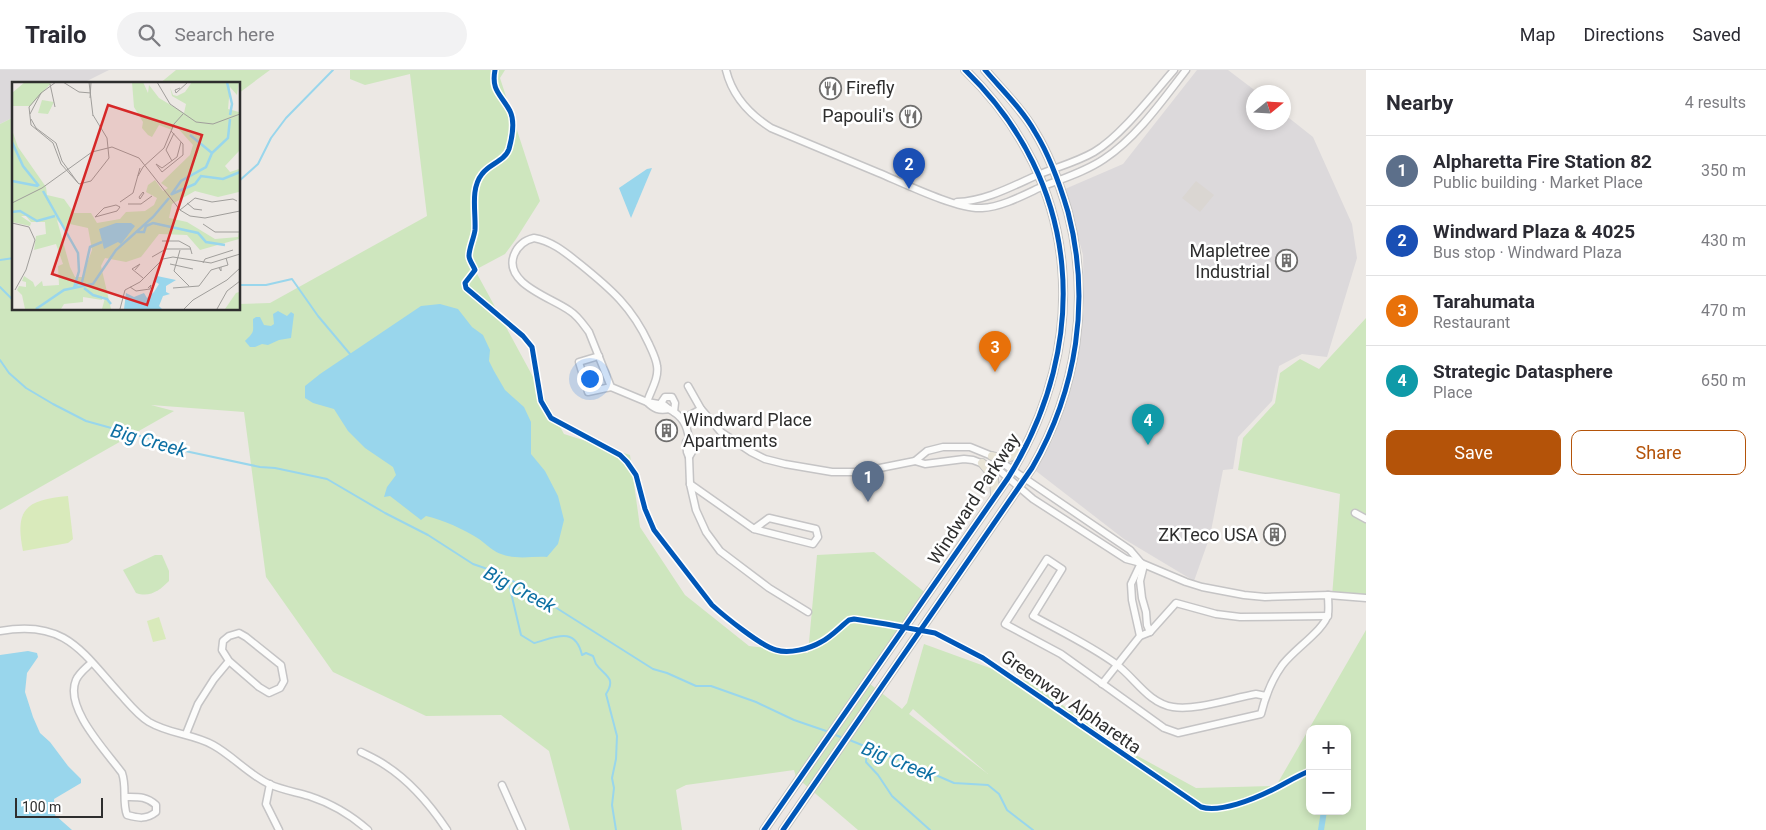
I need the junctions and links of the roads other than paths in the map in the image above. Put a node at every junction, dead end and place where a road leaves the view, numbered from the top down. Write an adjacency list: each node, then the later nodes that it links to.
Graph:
1 (726, 70): 10 (street)
2 (965, 70): 7 (main road, Windward Parkway)
3 (985, 70): 6 (main road, Windward Parkway)
4 (1174, 70): 6 (street)
5 (1186, 70): 8 (street)
6 (1053, 168): 7 (street); 8 (main road, Windward Parkway)
7 (1039, 174): 9 (main road, Windward Parkway); 10 (street)
8 (1058, 180): 9 (street); 25 (main road, Windward Parkway)
9 (1044, 186): 10 (street); 19 (main road, Windward Parkway)
10 (952, 202)
11 (599, 356): 12 (street); 12 (street); 14 (street)
12 (611, 386): 14 (street)
13 (688, 386): 16 (street)
14 (647, 402): 15 (street)
15 (659, 406): 17 (street); 17 (street)
16 (701, 409): 18 (street); 21 (street)
17 (672, 410): 18 (street)
18 (682, 419): 26 (street)
19 (1026, 446): 20 (main road); 23 (main road, Windward Parkway)
20 (992, 456): 21 (street); 23 (street)
21 (915, 461): 22 (street)
22 (982, 463): 24 (street); 28 (main road)
23 (1013, 470): 24 (main road, Windward Parkway); 25 (street)
24 (1008, 478): 27 (street); 28 (main road, Windward Parkway)
25 (1025, 479): 27 (main road, Windward Parkway); 32 (street)
26 (690, 484): 31 (street); 39 (street)
27 (1019, 487): 33 (street); 59 (main road, Windward Parkway)
28 (995, 495): 58 (main road, Windward Parkway)
29 (1355, 513): 30 (street)
30 (1366, 519)
31 (754, 529): 31 (street)
32 (1101, 530): 33 (street); 34 (street)
33 (1095, 540): 34 (street)
34 (1142, 564): 35 (street); 36 (street); 37 (street)
35 (1140, 581): 36 (street); 42 (street)
36 (1131, 584): 43 (street)
37 (1328, 595): 38 (street); 40 (street)
38 (1366, 598)
39 (808, 612)
40 (1328, 616): 42 (street); 48 (street)
41 (0, 631): 45 (street)
42 (1150, 632): 43 (street)
43 (1140, 636): 46 (street)
44 (229, 661): 44 (street); 49 (street)
45 (91, 663): 49 (street); 53 (street)
46 (1117, 665): 47 (street); 47 (street); 48 (street)
47 (1102, 684): 48 (street)
48 (1266, 696)
49 (186, 734): 51 (street)
50 (361, 752): 56 (street)
51 (270, 784): 54 (street); 55 (street)
52 (502, 785): 57 (street)
53 (125, 797): 53 (street)
54 (279, 830)
55 (368, 830)
56 (447, 830)
57 (522, 830)
58 (764, 830)
59 (783, 830)

